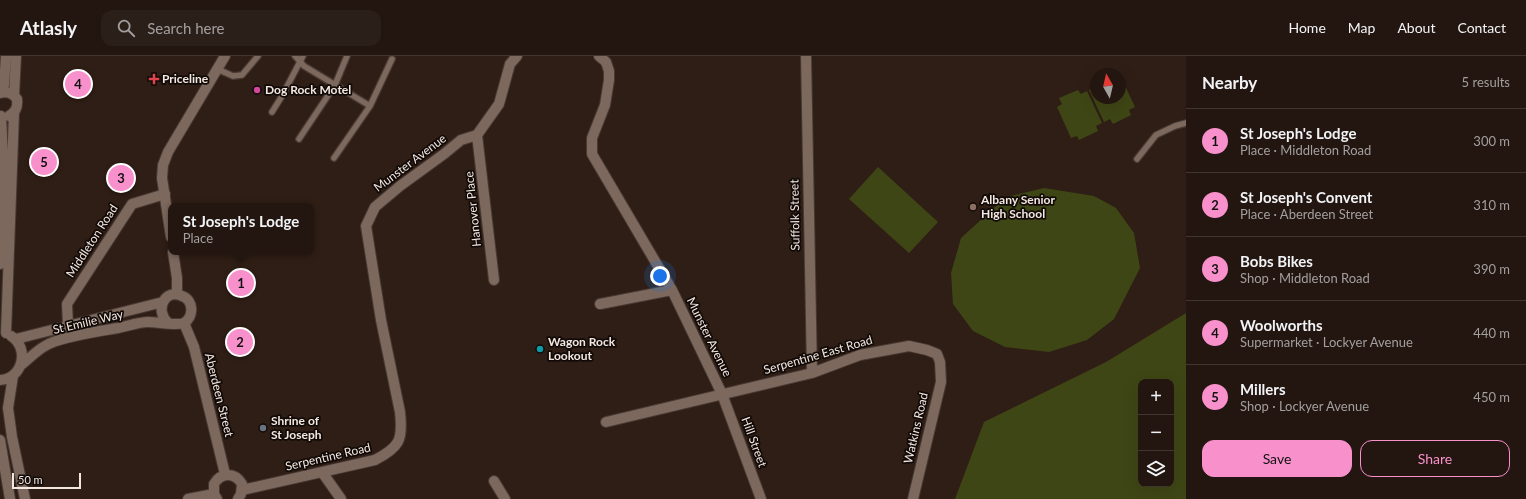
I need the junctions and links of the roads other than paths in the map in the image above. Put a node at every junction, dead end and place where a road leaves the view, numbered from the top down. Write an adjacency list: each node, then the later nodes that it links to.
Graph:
1 (6, 56): 14 (street)
2 (16, 56): 15 (street)
3 (225, 56): 12 (street)
4 (258, 56): 12 (lane)
5 (295, 56): 10 (lane)
6 (347, 56): 13 (lane)
7 (517, 56): 21 (street)
8 (599, 56): 31 (street, Munster Avenue)
9 (806, 56): 42 (street, Suffolk Street)
10 (301, 59): 13 (lane); 17 (lane)
11 (392, 60): 16 (lane)
12 (217, 69): 25 (street)
13 (335, 85): 16 (lane); 22 (lane)
14 (1, 92): 15 (street)
15 (14, 96): 18 (street)
16 (370, 106): 23 (lane)
17 (272, 112)
18 (14, 113): 19 (street); 26 (street)
19 (1, 116): 26 (street)
20 (1186, 122): 24 (lane)
21 (477, 135): 30 (street, Hanover Place); 47 (street, Munster Avenue)
22 (299, 139)
23 (334, 158)
24 (1137, 159)
25 (165, 194): 27 (street); 37 (street, Middleton Road)
26 (4, 209): 29 (street)
27 (168, 216)
28 (173, 255): 32 (street)
29 (3, 267): 38 (street)
30 (494, 280)
31 (672, 290): 34 (street); 45 (street, Munster Avenue)
32 (177, 294): 33 (street); 36 (street)
33 (163, 302): 35 (street); 37 (street, St Emilie Way)
34 (600, 304)
35 (168, 322): 36 (street); 41 (street, St Emilie Way)
36 (184, 323): 50 (street, Aberdeen Street)
37 (68, 324): 39 (street, St Emilie Way)
38 (3, 333): 39 (street)
39 (16, 339): 41 (street)
40 (940, 362): 42 (street, Serpentine East Road); 60 (street, Watkins Road)
41 (21, 365): 43 (street, St Emilie Way)
42 (812, 373): 45 (street, Serpentine East Road)
43 (12, 376): 44 (street); 55 (street)
44 (0, 380)
45 (722, 394): 46 (street, Serpentine East Road); 59 (street, Hill Street)
46 (606, 422)
47 (402, 428): 49 (street, Serpentine Road)
48 (0, 440): 54 (street)
49 (322, 472): 52 (street, Serpentine Road); 57 (street)
50 (225, 474): 52 (street); 53 (street)
51 (494, 481): 58 (street)
52 (240, 494)
53 (215, 497): 56 (street)
54 (10, 499)
55 (25, 499)
56 (188, 499)
57 (341, 499)
58 (505, 499)
59 (761, 499)
60 (913, 499)

